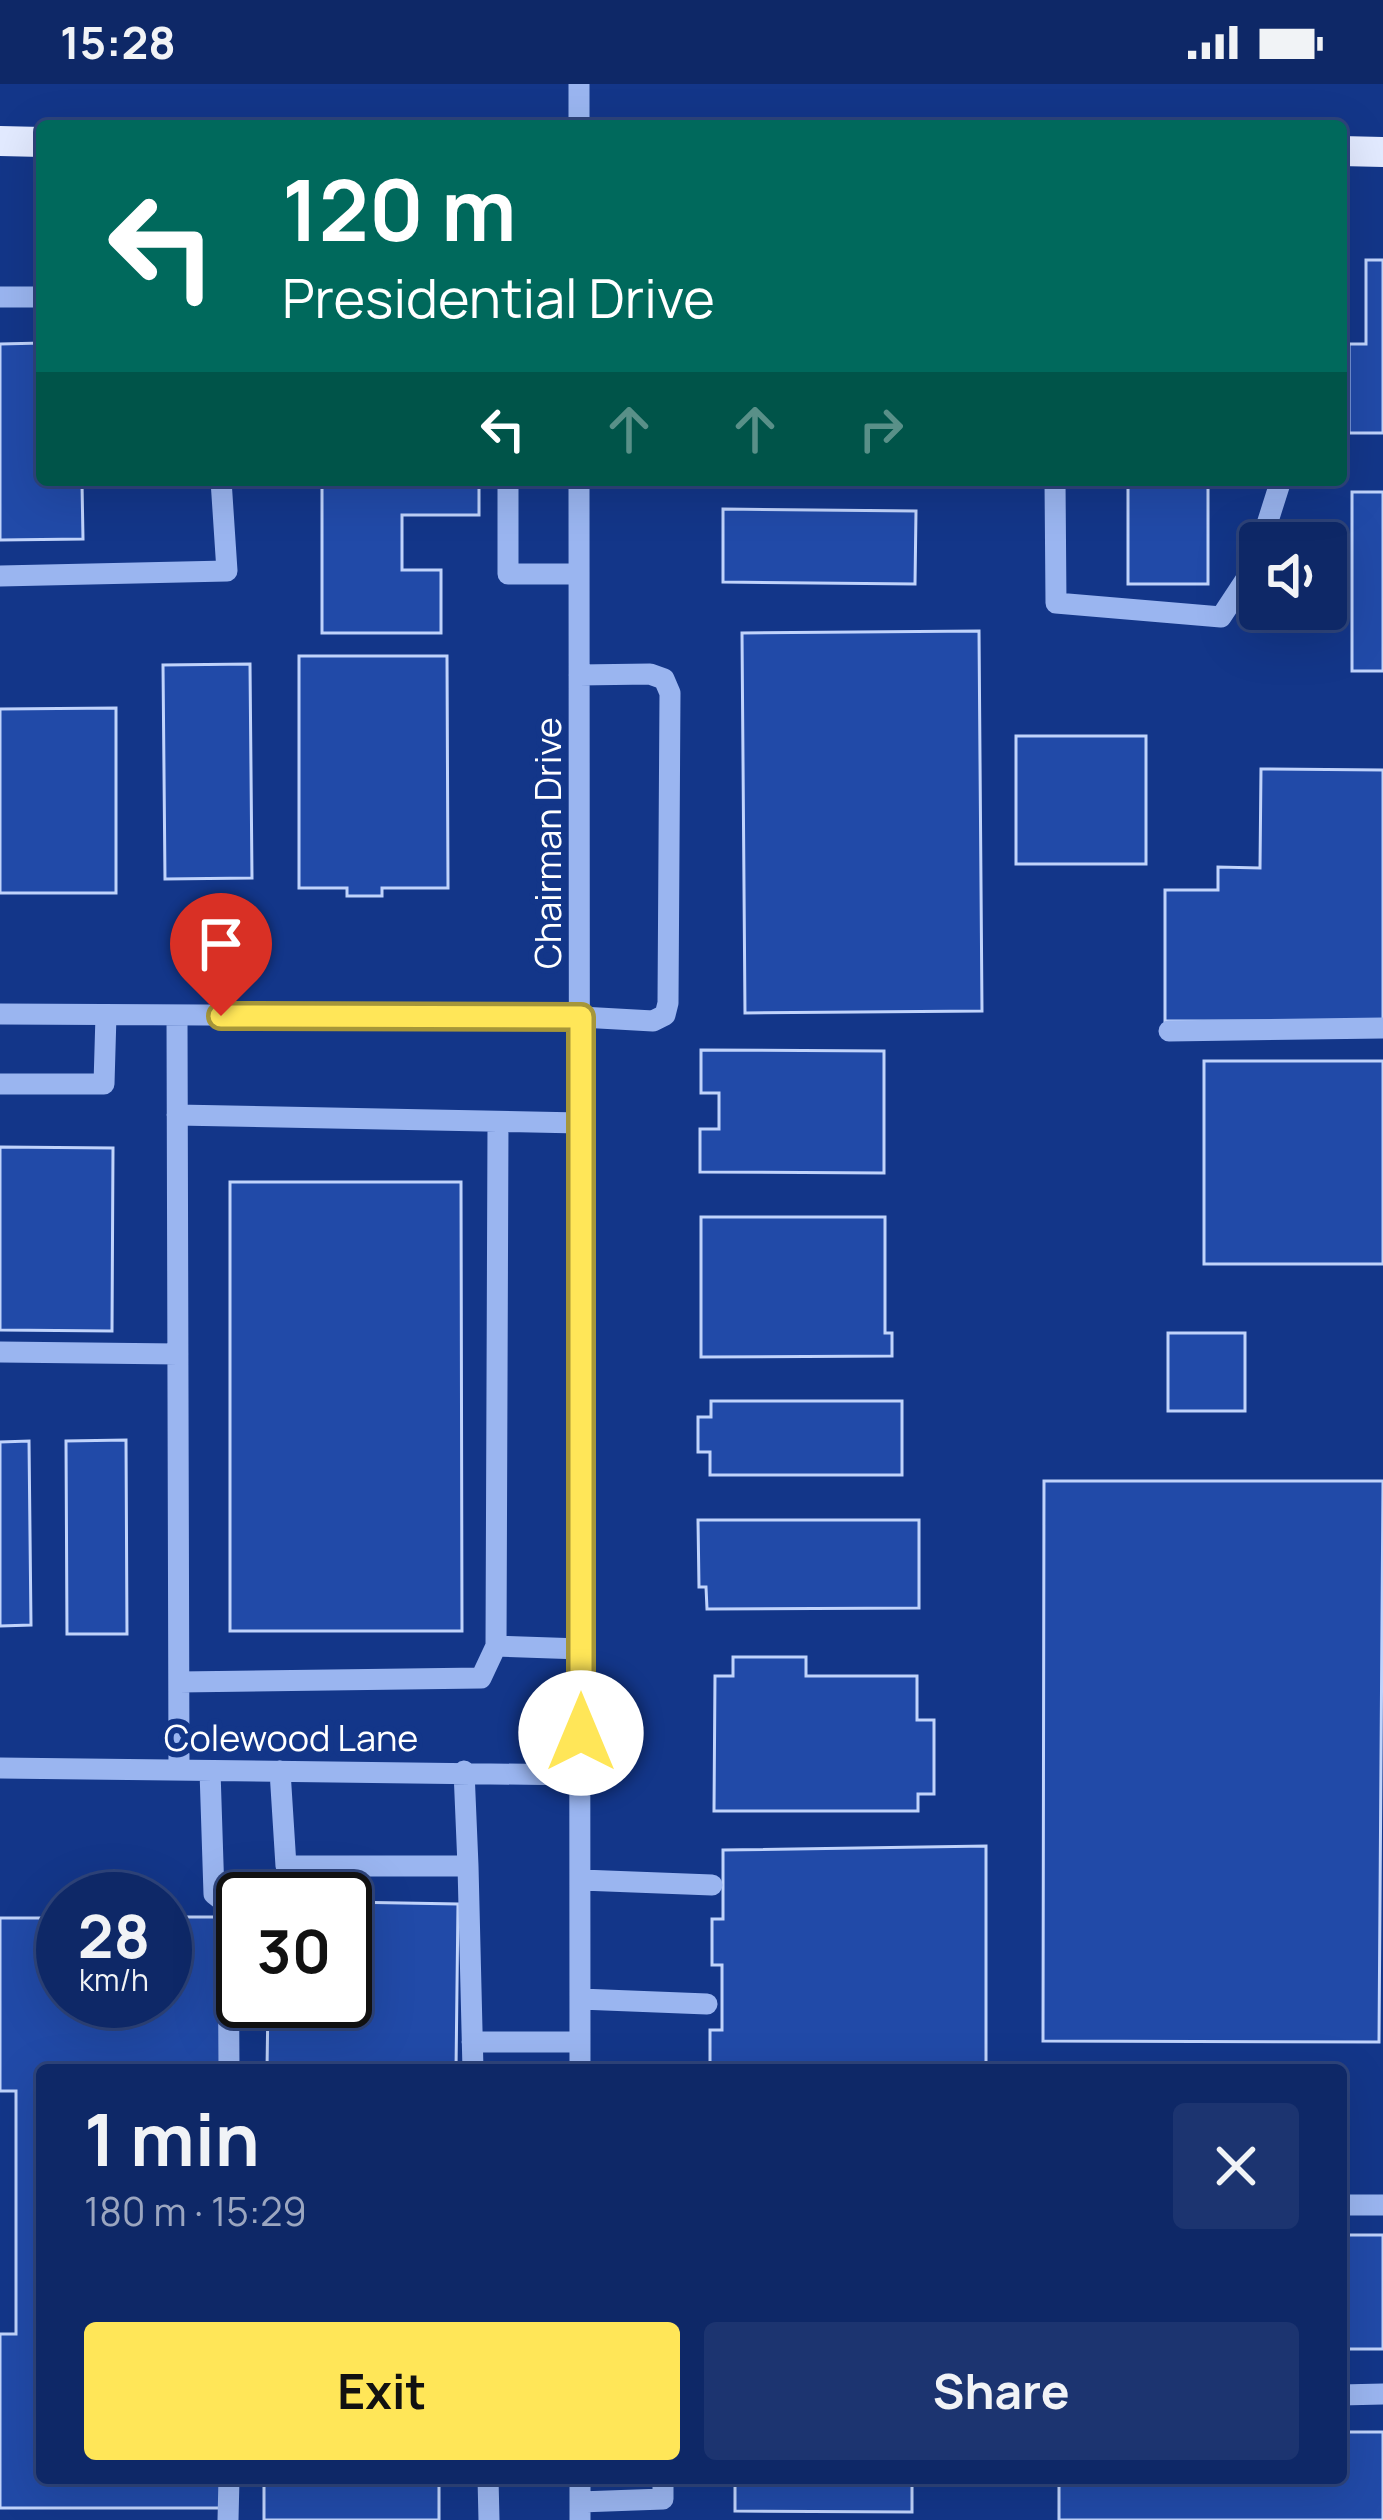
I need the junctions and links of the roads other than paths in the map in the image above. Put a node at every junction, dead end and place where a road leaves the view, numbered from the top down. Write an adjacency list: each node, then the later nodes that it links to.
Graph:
1 (578, 84): 2 (street)
2 (579, 120)
3 (0, 141): 4 (main road)
4 (36, 142)
5 (1347, 152): 6 (main road)
6 (1383, 152)
7 (0, 297): 8 (street)
8 (36, 297)
9 (221, 486): 16 (street)
10 (508, 486): 15 (street)
11 (579, 486): 15 (street, Chairman Drive)
12 (1055, 486): 17 (street)
13 (1279, 486): 14 (street)
14 (1267, 522)
15 (579, 574): 18 (street, Chairman Drive)
16 (0, 576)
17 (1239, 590)
18 (579, 675): 22 (street, Chairman Drive); 22 (street)
19 (0, 1014): 20 (street)
20 (106, 1015): 21 (street); 25 (street)
21 (176, 1016): 22 (street); 26 (street)
22 (581, 1017): 28 (street, Chairman Drive)
23 (1383, 1028): 24 (street)
24 (1169, 1031)
25 (0, 1084)
26 (177, 1115): 27 (street); 30 (street)
27 (498, 1123): 28 (street); 31 (street)
28 (580, 1123): 32 (street, Chairman Drive)
29 (0, 1352): 30 (street)
30 (178, 1354): 33 (street)
31 (496, 1646): 32 (street); 33 (street)
32 (581, 1649): 39 (street, Chairman Drive)
33 (179, 1682): 35 (street)
34 (0, 1768): 35 (street, Colewood Lane)
35 (179, 1770): 36 (street, Colewood Lane)
36 (210, 1771): 37 (street, Colewood Lane); 47 (street)
37 (280, 1771): 38 (street, Colewood Lane); 40 (street)
38 (464, 1771): 39 (street, Colewood Lane); 40 (street)
39 (581, 1774): 41 (street, Chairman Drive)
40 (468, 1866): 45 (street)
41 (581, 1880): 42 (street); 43 (street, Chairman Drive)
42 (712, 1885)
43 (580, 1999): 44 (street); 46 (street, Chairman Drive)
44 (707, 2004)
45 (472, 2042): 46 (street); 48 (street)
46 (580, 2042): 49 (street, Chairman Drive)
47 (229, 2064)
48 (472, 2064)
49 (580, 2064)
50 (1347, 2205): 51 (street)
51 (1383, 2205)
52 (1383, 2395): 53 (street)
53 (1347, 2396)
54 (229, 2484): 58 (street)
55 (488, 2484): 59 (street)
56 (663, 2484): 57 (street)
57 (580, 2511)
58 (228, 2520)
59 (489, 2520)

